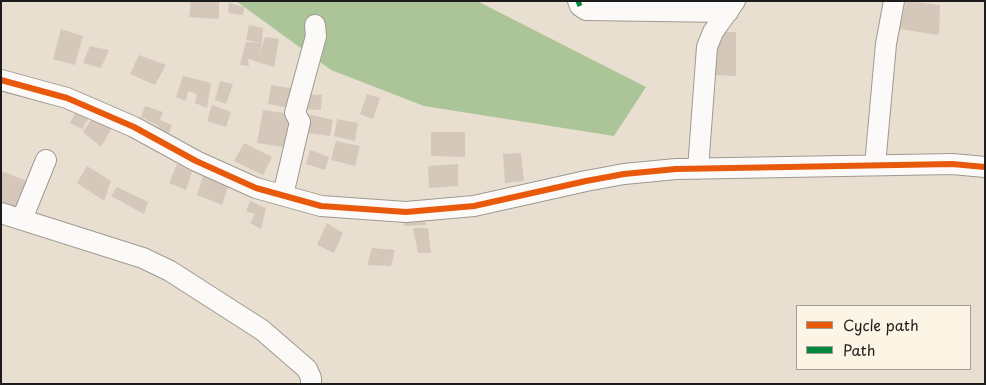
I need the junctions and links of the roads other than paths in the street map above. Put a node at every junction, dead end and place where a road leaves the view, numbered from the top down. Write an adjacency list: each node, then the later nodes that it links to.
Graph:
1 (578, 1): 3 (street)
2 (894, 1): 7 (street)
3 (732, 6): 9 (street)
4 (316, 25): 10 (street)
5 (1, 80): 10 (street)
6 (46, 160): 12 (street)
7 (875, 165): 8 (street); 9 (street)
8 (985, 167)
9 (698, 169): 10 (street)
10 (283, 195)
11 (1, 213): 12 (street)
12 (22, 219): 13 (street)
13 (311, 384)

